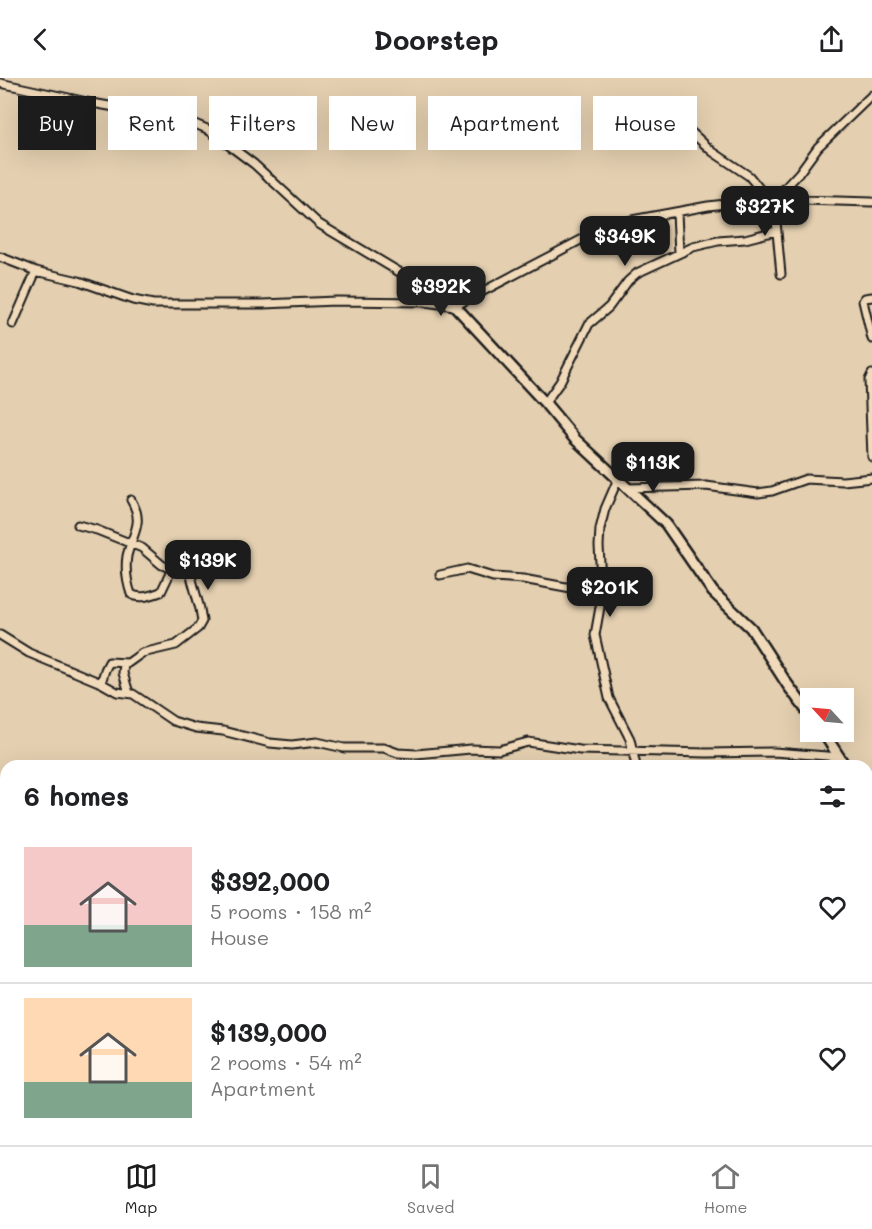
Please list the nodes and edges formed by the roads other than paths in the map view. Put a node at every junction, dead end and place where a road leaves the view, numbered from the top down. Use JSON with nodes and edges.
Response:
{"nodes":[{"id":1,"x":0,"y":82,"type":"edge"},
{"id":2,"x":872,"y":95,"type":"edge"},
{"id":3,"x":697,"y":138,"type":"edge"},
{"id":4,"x":771,"y":200,"type":"junction"},
{"id":5,"x":872,"y":202,"type":"edge"},
{"id":6,"x":677,"y":213,"type":"junction"},
{"id":7,"x":776,"y":231,"type":"junction"},
{"id":8,"x":680,"y":253,"type":"junction"},
{"id":9,"x":0,"y":257,"type":"edge"},
{"id":10,"x":36,"y":270,"type":"junction"},
{"id":11,"x":781,"y":274,"type":"dead end"},
{"id":12,"x":872,"y":297,"type":"edge"},
{"id":13,"x":455,"y":306,"type":"junction"},
{"id":14,"x":13,"y":324,"type":"dead end"},
{"id":15,"x":872,"y":339,"type":"edge"},
{"id":16,"x":872,"y":374,"type":"edge"},
{"id":17,"x":545,"y":403,"type":"junction"},
{"id":18,"x":872,"y":457,"type":"edge"},
{"id":19,"x":872,"y":478,"type":"edge"},
{"id":20,"x":618,"y":479,"type":"junction"},
{"id":21,"x":627,"y":488,"type":"junction"},
{"id":22,"x":131,"y":500,"type":"dead end"},
{"id":23,"x":78,"y":525,"type":"dead end"},
{"id":24,"x":131,"y":545,"type":"junction"},
{"id":25,"x":172,"y":569,"type":"junction"},
{"id":26,"x":440,"y":575,"type":"dead end"},
{"id":27,"x":602,"y":586,"type":"junction"},
{"id":28,"x":0,"y":635,"type":"edge"},
{"id":29,"x":124,"y":664,"type":"junction"},
{"id":30,"x":101,"y":683,"type":"junction"},
{"id":31,"x":129,"y":693,"type":"junction"},
{"id":32,"x":800,"y":702,"type":"edge"},
{"id":33,"x":830,"y":742,"type":"edge"},
{"id":34,"x":633,"y":751,"type":"junction"},
{"id":35,"x":840,"y":757,"type":"junction"},
{"id":36,"x":635,"y":760,"type":"edge"},
{"id":37,"x":842,"y":760,"type":"edge"}],
"edges":[{"from":1,"to":13,"type":"street"},
{"from":2,"to":4,"type":"street"},
{"from":3,"to":4,"type":"street"},
{"from":4,"to":5,"type":"street"},
{"from":4,"to":6,"type":"street"},
{"from":4,"to":7,"type":"street"},
{"from":6,"to":8,"type":"street"},
{"from":6,"to":13,"type":"street"},
{"from":7,"to":8,"type":"street"},
{"from":7,"to":11,"type":"street"},
{"from":8,"to":17,"type":"street"},
{"from":9,"to":10,"type":"street"},
{"from":10,"to":13,"type":"street"},
{"from":10,"to":14,"type":"street"},
{"from":12,"to":15,"type":"street"},
{"from":13,"to":17,"type":"main road"},
{"from":16,"to":18,"type":"street"},
{"from":17,"to":20,"type":"main road"},
{"from":19,"to":21,"type":"street"},
{"from":20,"to":21,"type":"main road"},
{"from":20,"to":27,"type":"street"},
{"from":21,"to":32,"type":"main road"},
{"from":22,"to":24,"type":"street"},
{"from":23,"to":24,"type":"street"},
{"from":24,"to":25,"type":"street"},
{"from":24,"to":25,"type":"street"},
{"from":25,"to":29,"type":"street"},
{"from":26,"to":27,"type":"street"},
{"from":27,"to":34,"type":"street"},
{"from":28,"to":30,"type":"street"},
{"from":29,"to":30,"type":"street"},
{"from":29,"to":31,"type":"street"},
{"from":30,"to":31,"type":"street"},
{"from":31,"to":34,"type":"street"},
{"from":33,"to":35,"type":"main road"},
{"from":34,"to":35,"type":"street"},
{"from":34,"to":36,"type":"street"},
{"from":35,"to":37,"type":"main road"}]}
